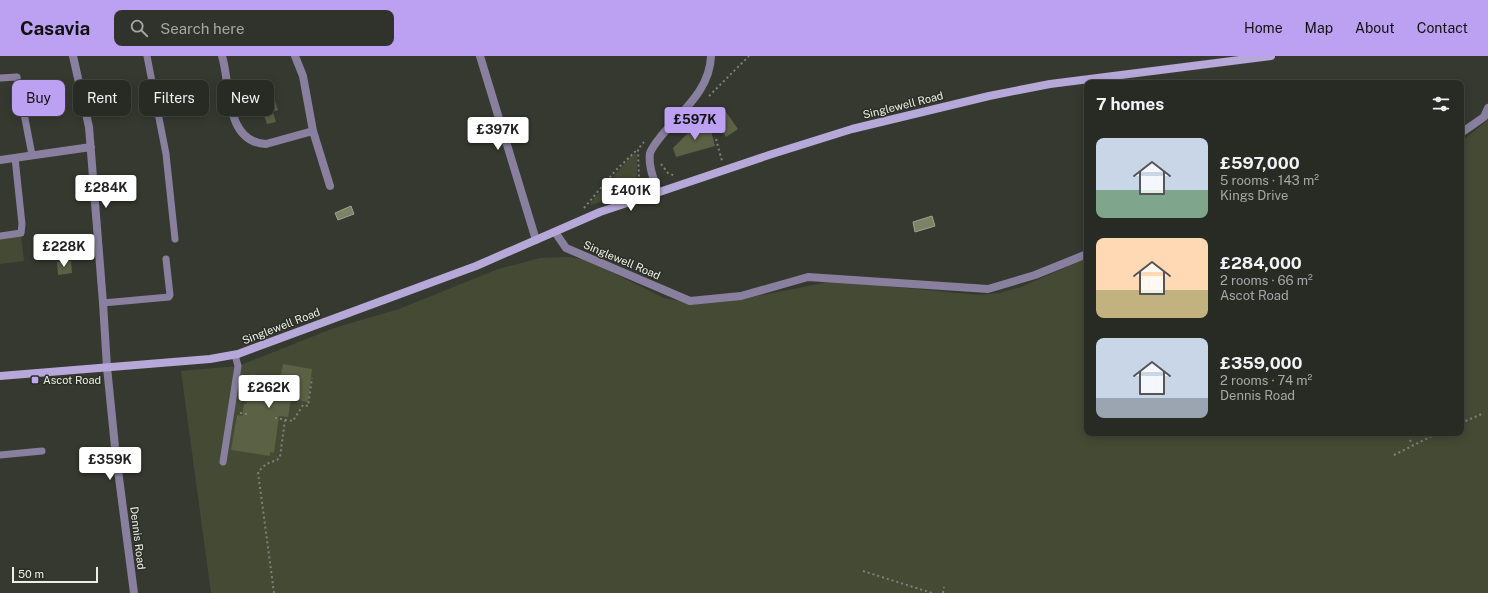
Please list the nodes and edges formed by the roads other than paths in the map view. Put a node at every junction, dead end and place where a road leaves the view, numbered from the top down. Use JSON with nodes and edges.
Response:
{"nodes":[{"id":1,"x":73,"y":56,"type":"edge"},
{"id":2,"x":147,"y":56,"type":"edge"},
{"id":3,"x":222,"y":56,"type":"edge"},
{"id":4,"x":295,"y":56,"type":"edge"},
{"id":5,"x":480,"y":56,"type":"edge"},
{"id":6,"x":711,"y":56,"type":"edge"},
{"id":7,"x":1271,"y":56,"type":"edge"},
{"id":8,"x":0,"y":78,"type":"edge"},
{"id":9,"x":1488,"y":108,"type":"edge"},
{"id":10,"x":313,"y":130,"type":"junction"},
{"id":11,"x":1464,"y":131,"type":"edge"},
{"id":12,"x":91,"y":147,"type":"junction"},
{"id":13,"x":32,"y":155,"type":"junction"},
{"id":14,"x":15,"y":158,"type":"junction"},
{"id":15,"x":0,"y":160,"type":"edge"},
{"id":16,"x":330,"y":186,"type":"dead end"},
{"id":17,"x":658,"y":192,"type":"junction"},
{"id":18,"x":555,"y":232,"type":"junction"},
{"id":19,"x":0,"y":236,"type":"edge"},
{"id":20,"x":175,"y":239,"type":"dead end"},
{"id":21,"x":536,"y":240,"type":"junction"},
{"id":22,"x":1084,"y":255,"type":"edge"},
{"id":23,"x":166,"y":259,"type":"dead end"},
{"id":24,"x":103,"y":303,"type":"junction"},
{"id":25,"x":235,"y":355,"type":"junction"},
{"id":26,"x":107,"y":367,"type":"junction"},
{"id":27,"x":0,"y":376,"type":"edge"},
{"id":28,"x":42,"y":451,"type":"dead end"},
{"id":29,"x":0,"y":455,"type":"edge"},
{"id":30,"x":223,"y":462,"type":"dead end"},
{"id":31,"x":134,"y":593,"type":"edge"}],
"edges":[{"from":1,"to":12,"type":"street"},
{"from":2,"to":20,"type":"lane"},
{"from":3,"to":10,"type":"street"},
{"from":4,"to":10,"type":"street"},
{"from":5,"to":21,"type":"street"},
{"from":6,"to":17,"type":"street"},
{"from":7,"to":17,"type":"street","name":"Singlewell Road"},
{"from":8,"to":13,"type":"lane"},
{"from":9,"to":11,"type":"street"},
{"from":10,"to":16,"type":"street"},
{"from":12,"to":13,"type":"street"},
{"from":12,"to":24,"type":"street"},
{"from":13,"to":14,"type":"street"},
{"from":14,"to":15,"type":"street"},
{"from":14,"to":19,"type":"lane"},
{"from":17,"to":18,"type":"street","name":"Singlewell Road"},
{"from":18,"to":21,"type":"street","name":"Singlewell Road"},
{"from":18,"to":22,"type":"street","name":"Singlewell Road"},
{"from":21,"to":25,"type":"street","name":"Singlewell Road"},
{"from":23,"to":24,"type":"lane"},
{"from":24,"to":26,"type":"street"},
{"from":25,"to":26,"type":"street","name":"Singlewell Road"},
{"from":25,"to":30,"type":"lane"},
{"from":26,"to":27,"type":"street","name":"Singlewell Road"},
{"from":26,"to":31,"type":"street","name":"Dennis Road"},
{"from":28,"to":29,"type":"lane"}]}
